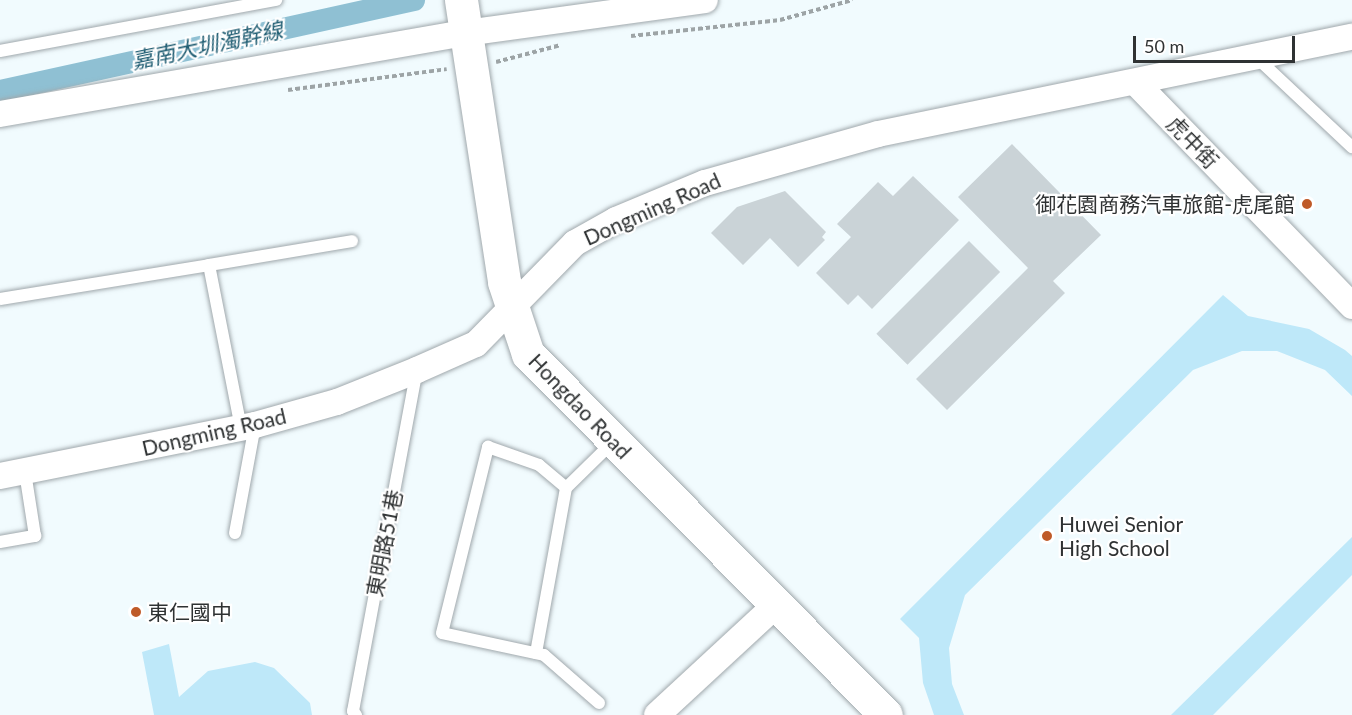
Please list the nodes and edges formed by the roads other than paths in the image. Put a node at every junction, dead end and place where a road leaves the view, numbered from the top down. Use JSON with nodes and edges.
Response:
{"nodes":[{"id":1,"x":276,"y":0,"type":"edge"},
{"id":2,"x":705,"y":0,"type":"edge"},
{"id":3,"x":463,"y":15,"type":"edge"},
{"id":4,"x":1352,"y":37,"type":"edge"},
{"id":5,"x":0,"y":51,"type":"edge"},
{"id":6,"x":1256,"y":57,"type":"junction"},
{"id":7,"x":1135,"y":82,"type":"junction"},
{"id":8,"x":0,"y":114,"type":"edge"},
{"id":9,"x":1352,"y":147,"type":"edge"},
{"id":10,"x":352,"y":241,"type":"dead end"},
{"id":11,"x":209,"y":265,"type":"junction"},
{"id":12,"x":0,"y":299,"type":"edge"},
{"id":13,"x":1352,"y":306,"type":"edge"},
{"id":14,"x":511,"y":309,"type":"junction"},
{"id":15,"x":417,"y":369,"type":"junction"},
{"id":16,"x":248,"y":426,"type":"junction"},
{"id":17,"x":614,"y":442,"type":"junction"},
{"id":18,"x":25,"y":472,"type":"junction"},
{"id":19,"x":0,"y":476,"type":"edge"},
{"id":20,"x":566,"y":488,"type":"junction"},
{"id":21,"x":235,"y":533,"type":"dead end"},
{"id":22,"x":0,"y":542,"type":"edge"},
{"id":23,"x":777,"y":604,"type":"junction"},
{"id":24,"x":536,"y":653,"type":"junction"},
{"id":25,"x":599,"y":703,"type":"dead end"},
{"id":26,"x":356,"y":715,"type":"edge"},
{"id":27,"x":657,"y":715,"type":"edge"},
{"id":28,"x":886,"y":715,"type":"edge"}],
"edges":[{"from":1,"to":5,"type":"lane"},
{"from":2,"to":3,"type":"street"},
{"from":3,"to":8,"type":"street"},
{"from":3,"to":14,"type":"street","name":"Hongdao Road"},
{"from":4,"to":6,"type":"street","name":"Dongming Road"},
{"from":6,"to":7,"type":"street","name":"Dongming Road"},
{"from":6,"to":9,"type":"lane"},
{"from":7,"to":13,"type":"street","name":"虎中街"},
{"from":7,"to":14,"type":"street","name":"Dongming Road"},
{"from":10,"to":11,"type":"lane"},
{"from":11,"to":12,"type":"lane"},
{"from":11,"to":16,"type":"lane"},
{"from":14,"to":15,"type":"street","name":"Dongming Road"},
{"from":14,"to":17,"type":"street","name":"Hongdao Road"},
{"from":15,"to":16,"type":"street","name":"Dongming Road"},
{"from":15,"to":26,"type":"lane","name":"東明路51巷"},
{"from":16,"to":18,"type":"street","name":"Dongming Road"},
{"from":16,"to":21,"type":"lane"},
{"from":17,"to":20,"type":"lane"},
{"from":17,"to":23,"type":"street","name":"Hongdao Road"},
{"from":18,"to":19,"type":"street","name":"Dongming Road"},
{"from":18,"to":22,"type":"lane"},
{"from":20,"to":24,"type":"lane"},
{"from":20,"to":24,"type":"lane"},
{"from":23,"to":27,"type":"street"},
{"from":23,"to":28,"type":"street","name":"Hongdao Road"},
{"from":24,"to":25,"type":"lane"}]}
